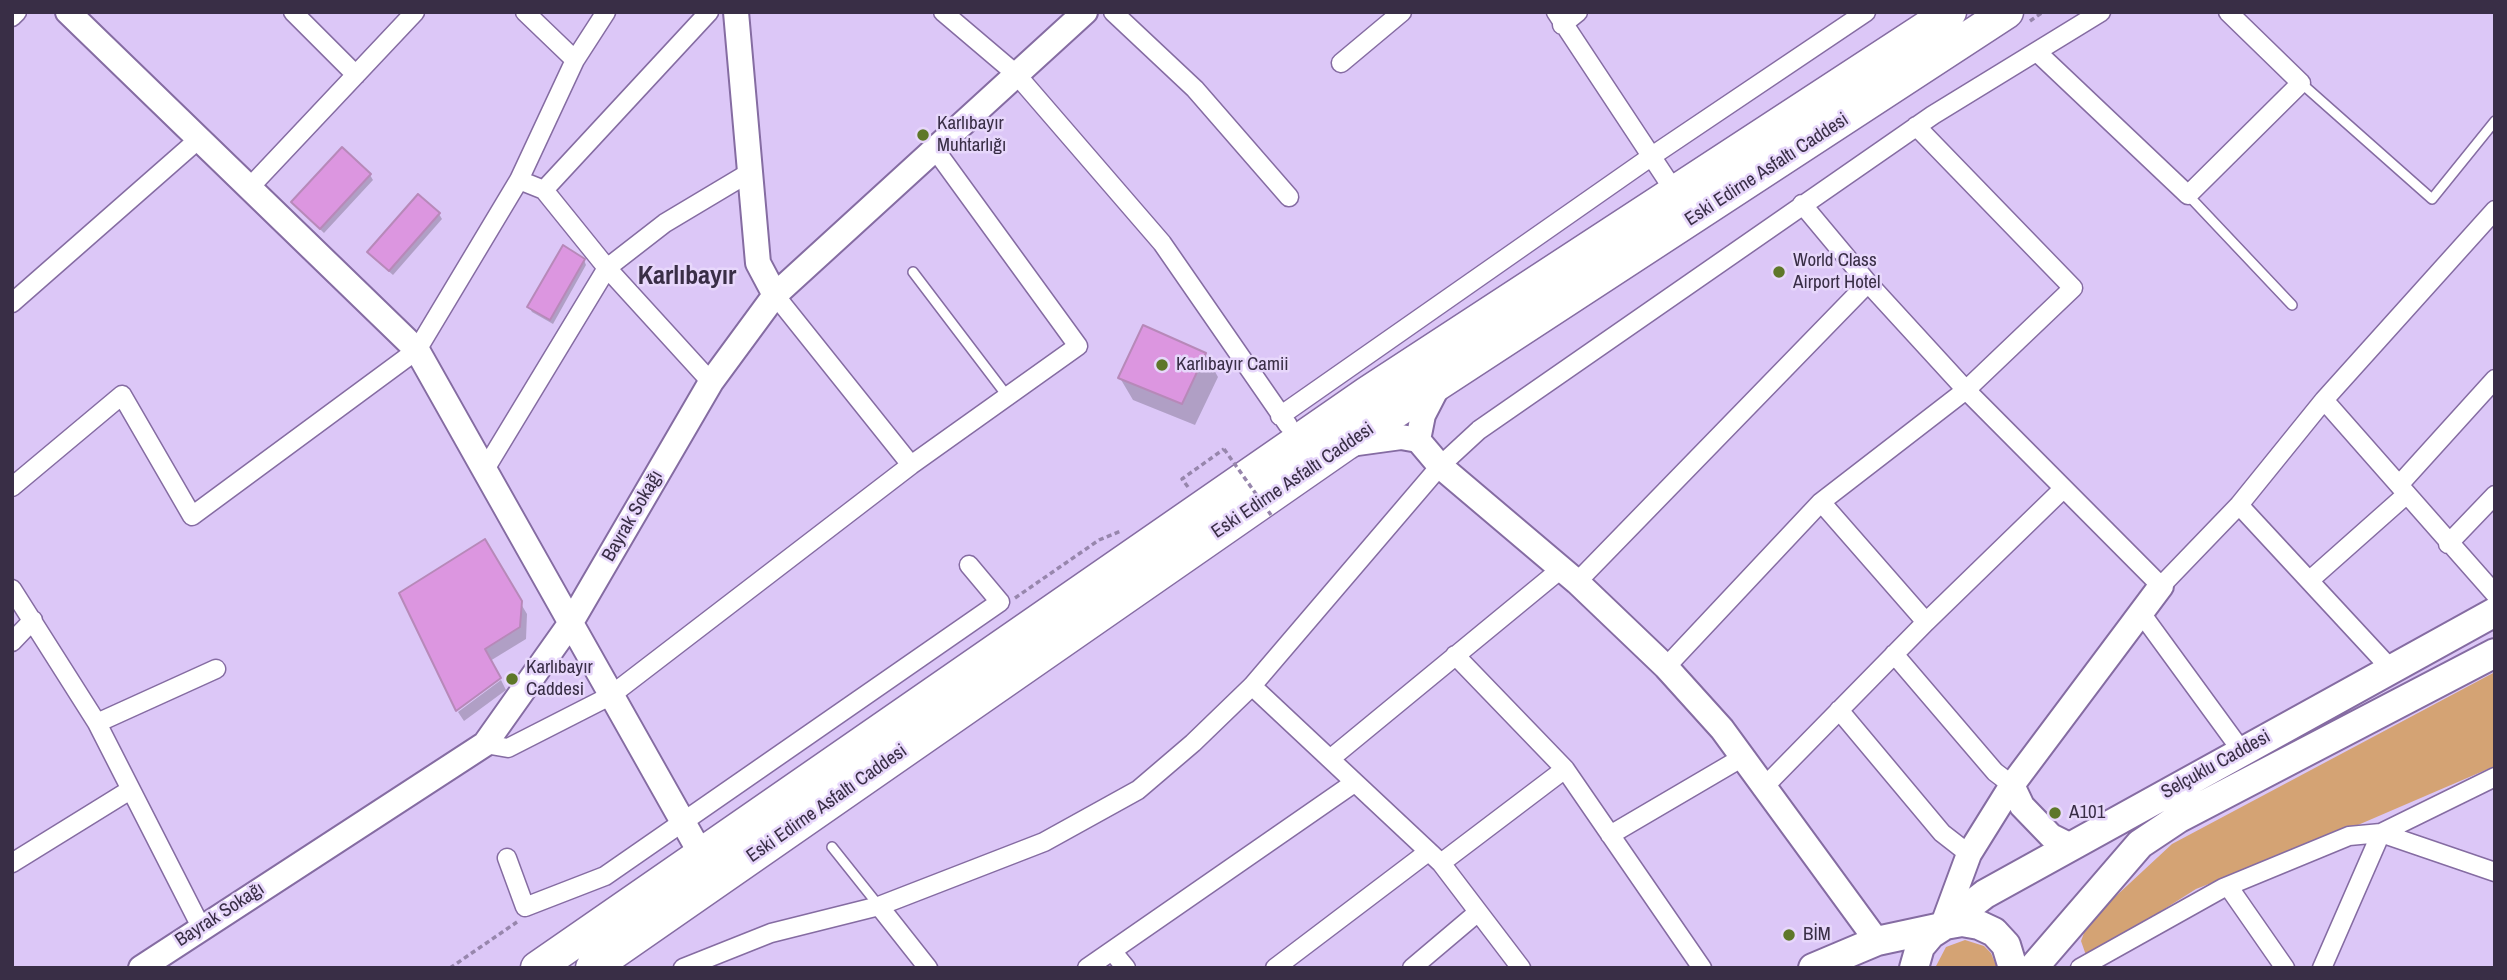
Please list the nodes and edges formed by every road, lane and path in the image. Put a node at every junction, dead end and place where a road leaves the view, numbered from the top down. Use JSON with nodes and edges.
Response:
{"nodes":[{"id":1,"x":17,"y":12,"type":"edge"},
{"id":2,"x":68,"y":12,"type":"edge"},
{"id":3,"x":293,"y":12,"type":"edge"},
{"id":4,"x":415,"y":12,"type":"edge"},
{"id":5,"x":525,"y":12,"type":"edge"},
{"id":6,"x":607,"y":12,"type":"edge"},
{"id":7,"x":709,"y":12,"type":"edge"},
{"id":8,"x":736,"y":12,"type":"edge"},
{"id":9,"x":943,"y":12,"type":"edge"},
{"id":10,"x":1085,"y":12,"type":"edge"},
{"id":11,"x":1113,"y":12,"type":"edge"},
{"id":12,"x":1402,"y":12,"type":"edge"},
{"id":13,"x":1578,"y":12,"type":"edge"},
{"id":14,"x":1866,"y":12,"type":"edge"},
{"id":15,"x":1950,"y":12,"type":"edge"},
{"id":16,"x":2007,"y":12,"type":"edge"},
{"id":17,"x":2101,"y":12,"type":"edge"},
{"id":18,"x":2228,"y":12,"type":"edge"},
{"id":19,"x":12,"y":17,"type":"edge"},
{"id":20,"x":1559,"y":18,"type":"edge"},
{"id":21,"x":2038,"y":53,"type":"junction"},
{"id":22,"x":575,"y":60,"type":"junction"},
{"id":23,"x":1341,"y":63,"type":"dead end"},
{"id":24,"x":1016,"y":74,"type":"junction"},
{"id":25,"x":356,"y":75,"type":"junction"},
{"id":26,"x":2301,"y":83,"type":"junction"},
{"id":27,"x":2495,"y":121,"type":"edge"},
{"id":28,"x":1916,"y":126,"type":"junction"},
{"id":29,"x":200,"y":138,"type":"junction"},
{"id":30,"x":934,"y":148,"type":"junction"},
{"id":31,"x":1652,"y":156,"type":"junction"},
{"id":32,"x":752,"y":171,"type":"junction"},
{"id":33,"x":519,"y":180,"type":"junction"},
{"id":34,"x":251,"y":186,"type":"junction"},
{"id":35,"x":544,"y":190,"type":"junction"},
{"id":36,"x":1675,"y":192,"type":"junction"},
{"id":37,"x":2188,"y":195,"type":"junction"},
{"id":38,"x":1289,"y":197,"type":"dead end"},
{"id":39,"x":1802,"y":204,"type":"junction"},
{"id":40,"x":2495,"y":210,"type":"edge"},
{"id":41,"x":607,"y":268,"type":"junction"},
{"id":42,"x":913,"y":272,"type":"dead end"},
{"id":43,"x":1868,"y":283,"type":"junction"},
{"id":44,"x":775,"y":295,"type":"junction"},
{"id":45,"x":12,"y":303,"type":"edge"},
{"id":46,"x":2292,"y":305,"type":"dead end"},
{"id":47,"x":417,"y":350,"type":"junction"},
{"id":48,"x":2495,"y":379,"type":"edge"},
{"id":49,"x":711,"y":382,"type":"junction"},
{"id":50,"x":1439,"y":384,"type":"junction"},
{"id":51,"x":1966,"y":390,"type":"junction"},
{"id":52,"x":1008,"y":397,"type":"junction"},
{"id":53,"x":2324,"y":400,"type":"junction"},
{"id":54,"x":1290,"y":427,"type":"junction"},
{"id":55,"x":1418,"y":440,"type":"junction"},
{"id":56,"x":1346,"y":444,"type":"junction"},
{"id":57,"x":911,"y":465,"type":"junction"},
{"id":58,"x":1440,"y":466,"type":"junction"},
{"id":59,"x":484,"y":471,"type":"junction"},
{"id":60,"x":12,"y":487,"type":"edge"},
{"id":61,"x":1189,"y":489,"type":"dead end"},
{"id":62,"x":2063,"y":489,"type":"junction"},
{"id":63,"x":2403,"y":489,"type":"junction"},
{"id":64,"x":2495,"y":495,"type":"edge"},
{"id":65,"x":1821,"y":502,"type":"junction"},
{"id":66,"x":2239,"y":505,"type":"junction"},
{"id":67,"x":1270,"y":515,"type":"dead end"},
{"id":68,"x":2448,"y":544,"type":"junction"},
{"id":69,"x":969,"y":565,"type":"dead end"},
{"id":70,"x":1569,"y":576,"type":"junction"},
{"id":71,"x":2310,"y":580,"type":"junction"},
{"id":72,"x":2161,"y":586,"type":"junction"},
{"id":73,"x":12,"y":589,"type":"edge"},
{"id":74,"x":2495,"y":594,"type":"edge"},
{"id":75,"x":2141,"y":612,"type":"junction"},
{"id":76,"x":2495,"y":612,"type":"edge"},
{"id":77,"x":33,"y":620,"type":"junction"},
{"id":78,"x":1926,"y":622,"type":"junction"},
{"id":79,"x":570,"y":624,"type":"junction"},
{"id":80,"x":12,"y":642,"type":"edge"},
{"id":81,"x":2495,"y":653,"type":"edge"},
{"id":82,"x":1894,"y":654,"type":"junction"},
{"id":83,"x":1455,"y":655,"type":"junction"},
{"id":84,"x":1666,"y":667,"type":"junction"},
{"id":85,"x":216,"y":669,"type":"dead end"},
{"id":86,"x":2391,"y":669,"type":"junction"},
{"id":87,"x":1252,"y":687,"type":"junction"},
{"id":88,"x":610,"y":696,"type":"junction"},
{"id":89,"x":1839,"y":710,"type":"junction"},
{"id":90,"x":97,"y":723,"type":"junction"},
{"id":91,"x":485,"y":744,"type":"junction"},
{"id":92,"x":2241,"y":750,"type":"junction"},
{"id":93,"x":1743,"y":757,"type":"junction"},
{"id":94,"x":1330,"y":759,"type":"junction"},
{"id":95,"x":1565,"y":769,"type":"junction"},
{"id":96,"x":2495,"y":777,"type":"edge"},
{"id":97,"x":1354,"y":783,"type":"junction"},
{"id":98,"x":2012,"y":785,"type":"junction"},
{"id":99,"x":1765,"y":786,"type":"junction"},
{"id":100,"x":130,"y":790,"type":"junction"},
{"id":101,"x":682,"y":823,"type":"junction"},
{"id":102,"x":2381,"y":833,"type":"junction"},
{"id":103,"x":1610,"y":835,"type":"junction"},
{"id":104,"x":2071,"y":846,"type":"junction"},
{"id":105,"x":832,"y":847,"type":"dead end"},
{"id":106,"x":701,"y":854,"type":"junction"},
{"id":107,"x":1969,"y":854,"type":"junction"},
{"id":108,"x":1435,"y":857,"type":"junction"},
{"id":109,"x":507,"y":858,"type":"dead end"},
{"id":110,"x":12,"y":863,"type":"edge"},
{"id":111,"x":2495,"y":872,"type":"edge"},
{"id":112,"x":2228,"y":886,"type":"junction"},
{"id":113,"x":879,"y":906,"type":"junction"},
{"id":114,"x":1477,"y":913,"type":"junction"},
{"id":115,"x":201,"y":927,"type":"junction"},
{"id":116,"x":1942,"y":927,"type":"junction"},
{"id":117,"x":1877,"y":940,"type":"junction"},
{"id":118,"x":1112,"y":951,"type":"junction"},
{"id":119,"x":2323,"y":967,"type":"edge"},
{"id":120,"x":141,"y":968,"type":"edge"},
{"id":121,"x":537,"y":968,"type":"edge"},
{"id":122,"x":592,"y":968,"type":"edge"},
{"id":123,"x":683,"y":968,"type":"edge"},
{"id":124,"x":928,"y":968,"type":"edge"},
{"id":125,"x":1087,"y":968,"type":"edge"},
{"id":126,"x":1126,"y":968,"type":"edge"},
{"id":127,"x":1275,"y":968,"type":"edge"},
{"id":128,"x":1412,"y":968,"type":"edge"},
{"id":129,"x":1521,"y":968,"type":"edge"},
{"id":130,"x":1702,"y":968,"type":"edge"},
{"id":131,"x":1813,"y":968,"type":"edge"},
{"id":132,"x":1914,"y":968,"type":"edge"},
{"id":133,"x":2013,"y":968,"type":"edge"},
{"id":134,"x":2033,"y":968,"type":"edge"},
{"id":135,"x":2080,"y":968,"type":"edge"},
{"id":136,"x":2286,"y":968,"type":"edge"}],
"edges":[{"from":1,"to":19,"type":"street"},
{"from":2,"to":29,"type":"main road"},
{"from":3,"to":25,"type":"street"},
{"from":4,"to":25,"type":"street"},
{"from":5,"to":22,"type":"street"},
{"from":6,"to":22,"type":"street"},
{"from":7,"to":35,"type":"street"},
{"from":8,"to":32,"type":"main road"},
{"from":9,"to":24,"type":"street"},
{"from":10,"to":24,"type":"main road","name":"Bayrak Sokağı"},
{"from":11,"to":38,"type":"street"},
{"from":12,"to":23,"type":"street"},
{"from":13,"to":20,"type":"street"},
{"from":14,"to":31,"type":"street","name":"Eski Edirne Asfaltı Caddesi"},
{"from":15,"to":36,"type":"highway","name":"Eski Edirne Asfaltı Caddesi"},
{"from":16,"to":50,"type":"highway","name":"Eski Edirne Asfaltı Caddesi"},
{"from":17,"to":21,"type":"street"},
{"from":18,"to":26,"type":"street"},
{"from":20,"to":31,"type":"street"},
{"from":21,"to":28,"type":"street"},
{"from":21,"to":37,"type":"street"},
{"from":22,"to":33,"type":"street"},
{"from":24,"to":30,"type":"main road","name":"Bayrak Sokağı"},
{"from":24,"to":54,"type":"street"},
{"from":25,"to":34,"type":"street"},
{"from":26,"to":27,"type":"lane"},
{"from":26,"to":37,"type":"street"},
{"from":28,"to":39,"type":"street"},
{"from":28,"to":51,"type":"street"},
{"from":29,"to":34,"type":"main road"},
{"from":29,"to":45,"type":"street"},
{"from":30,"to":44,"type":"main road","name":"Bayrak Sokağı"},
{"from":30,"to":52,"type":"street"},
{"from":31,"to":36,"type":"street"},
{"from":31,"to":54,"type":"street","name":"Eski Edirne Asfaltı Caddesi"},
{"from":32,"to":41,"type":"street"},
{"from":32,"to":44,"type":"main road"},
{"from":33,"to":35,"type":"street"},
{"from":33,"to":47,"type":"street"},
{"from":34,"to":47,"type":"main road"},
{"from":35,"to":41,"type":"street"},
{"from":36,"to":54,"type":"highway","name":"Eski Edirne Asfaltı Caddesi"},
{"from":37,"to":46,"type":"lane"},
{"from":39,"to":43,"type":"street"},
{"from":39,"to":58,"type":"street"},
{"from":40,"to":53,"type":"street"},
{"from":41,"to":49,"type":"street"},
{"from":41,"to":59,"type":"street"},
{"from":42,"to":52,"type":"lane"},
{"from":43,"to":51,"type":"street"},
{"from":43,"to":70,"type":"street"},
{"from":44,"to":49,"type":"main road","name":"Bayrak Sokağı"},
{"from":44,"to":57,"type":"street"},
{"from":47,"to":59,"type":"main road"},
{"from":47,"to":60,"type":"street"},
{"from":48,"to":63,"type":"street"},
{"from":49,"to":79,"type":"main road","name":"Bayrak Sokağı"},
{"from":50,"to":55,"type":"main road"},
{"from":50,"to":56,"type":"highway","name":"Eski Edirne Asfaltı Caddesi"},
{"from":51,"to":62,"type":"street"},
{"from":51,"to":65,"type":"street"},
{"from":52,"to":57,"type":"street"},
{"from":53,"to":63,"type":"street"},
{"from":53,"to":66,"type":"street"},
{"from":54,"to":106,"type":"highway","name":"Eski Edirne Asfaltı Caddesi"},
{"from":55,"to":56,"type":"main road"},
{"from":55,"to":58,"type":"main road"},
{"from":56,"to":122,"type":"highway","name":"Eski Edirne Asfaltı Caddesi"},
{"from":57,"to":88,"type":"street"},
{"from":58,"to":70,"type":"main road"},
{"from":58,"to":87,"type":"street"},
{"from":59,"to":79,"type":"main road"},
{"from":61,"to":67,"type":"path","bridge":true},
{"from":62,"to":72,"type":"street"},
{"from":62,"to":78,"type":"street"},
{"from":63,"to":68,"type":"street"},
{"from":63,"to":71,"type":"street"},
{"from":64,"to":68,"type":"street"},
{"from":65,"to":78,"type":"street"},
{"from":65,"to":84,"type":"street"},
{"from":66,"to":71,"type":"street"},
{"from":66,"to":72,"type":"street"},
{"from":68,"to":74,"type":"street"},
{"from":69,"to":101,"type":"street"},
{"from":70,"to":83,"type":"street"},
{"from":70,"to":84,"type":"main road"},
{"from":71,"to":86,"type":"street"},
{"from":72,"to":75,"type":"main road"},
{"from":73,"to":77,"type":"street"},
{"from":75,"to":92,"type":"street"},
{"from":75,"to":98,"type":"main road"},
{"from":76,"to":86,"type":"main road","name":"Selçuklu Caddesi"},
{"from":77,"to":80,"type":"street"},
{"from":77,"to":90,"type":"street"},
{"from":78,"to":82,"type":"street"},
{"from":79,"to":88,"type":"main road"},
{"from":79,"to":91,"type":"main road","name":"Bayrak Sokağı"},
{"from":81,"to":134,"type":"main road","name":"Selçuklu Caddesi"},
{"from":82,"to":89,"type":"street"},
{"from":82,"to":98,"type":"street"},
{"from":83,"to":94,"type":"street"},
{"from":83,"to":95,"type":"street"},
{"from":84,"to":93,"type":"main road"},
{"from":85,"to":90,"type":"street"},
{"from":86,"to":92,"type":"main road","name":"Selçuklu Caddesi"},
{"from":87,"to":94,"type":"street"},
{"from":87,"to":113,"type":"street"},
{"from":88,"to":91,"type":"street"},
{"from":88,"to":101,"type":"main road"},
{"from":89,"to":99,"type":"street"},
{"from":89,"to":107,"type":"street"},
{"from":90,"to":100,"type":"street"},
{"from":91,"to":115,"type":"main road","name":"Bayrak Sokağı"},
{"from":92,"to":104,"type":"main road","name":"Selçuklu Caddesi"},
{"from":93,"to":99,"type":"main road"},
{"from":93,"to":103,"type":"street"},
{"from":94,"to":97,"type":"street"},
{"from":95,"to":103,"type":"street"},
{"from":95,"to":108,"type":"street"},
{"from":96,"to":102,"type":"street"},
{"from":97,"to":108,"type":"street"},
{"from":97,"to":118,"type":"street"},
{"from":98,"to":104,"type":"main road"},
{"from":98,"to":107,"type":"main road"},
{"from":99,"to":117,"type":"main road"},
{"from":100,"to":110,"type":"street"},
{"from":100,"to":115,"type":"street"},
{"from":101,"to":106,"type":"main road"},
{"from":101,"to":109,"type":"street"},
{"from":102,"to":111,"type":"street"},
{"from":102,"to":112,"type":"street"},
{"from":102,"to":119,"type":"street"},
{"from":103,"to":130,"type":"street"},
{"from":104,"to":116,"type":"main road","name":"Selçuklu Caddesi"},
{"from":105,"to":113,"type":"lane"},
{"from":106,"to":121,"type":"highway","name":"Eski Edirne Asfaltı Caddesi"},
{"from":107,"to":116,"type":"main road"},
{"from":108,"to":114,"type":"street"},
{"from":108,"to":127,"type":"street"},
{"from":112,"to":135,"type":"street"},
{"from":112,"to":136,"type":"street"},
{"from":113,"to":123,"type":"street"},
{"from":113,"to":124,"type":"street"},
{"from":114,"to":128,"type":"street"},
{"from":114,"to":129,"type":"street"},
{"from":115,"to":120,"type":"main road","name":"Bayrak Sokağı"},
{"from":116,"to":117,"type":"main road","name":"Selçuklu Caddesi"},
{"from":116,"to":132,"type":"main road","name":"Selçuklu Caddesi"},
{"from":116,"to":133,"type":"main road","name":"Selçuklu Caddesi"},
{"from":117,"to":131,"type":"main road","name":"Selçuklu Caddesi"},
{"from":118,"to":125,"type":"street"},
{"from":118,"to":126,"type":"street"}]}
